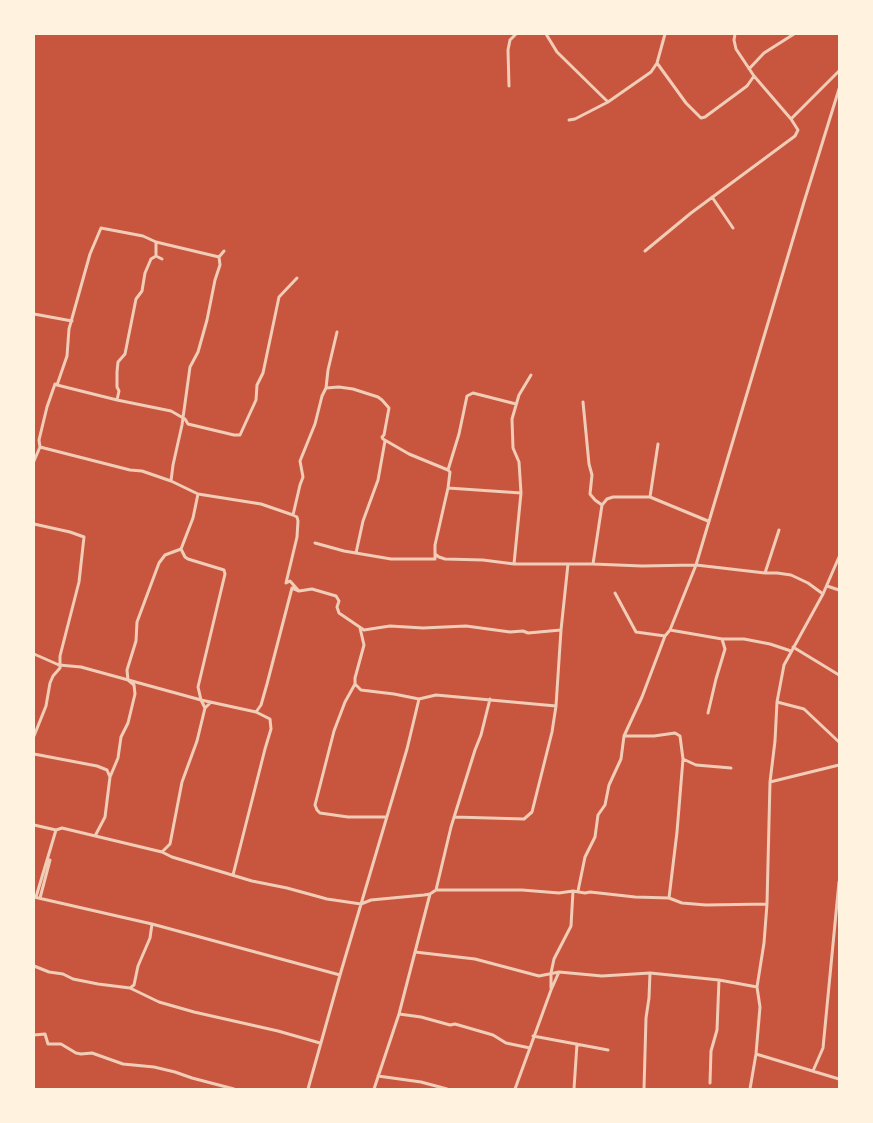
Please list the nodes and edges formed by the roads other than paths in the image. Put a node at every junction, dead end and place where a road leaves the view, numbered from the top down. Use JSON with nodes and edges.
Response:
{"nodes":[{"id":1,"x":516,"y":34,"type":"edge"},
{"id":2,"x":546,"y":34,"type":"edge"},
{"id":3,"x":666,"y":34,"type":"edge"},
{"id":4,"x":735,"y":34,"type":"edge"},
{"id":5,"x":794,"y":34,"type":"edge"},
{"id":6,"x":657,"y":64,"type":"junction"},
{"id":7,"x":749,"y":69,"type":"junction"},
{"id":8,"x":839,"y":71,"type":"edge"},
{"id":9,"x":754,"y":76,"type":"junction"},
{"id":10,"x":509,"y":86,"type":"dead end"},
{"id":11,"x":839,"y":89,"type":"edge"},
{"id":12,"x":608,"y":102,"type":"junction"},
{"id":13,"x":791,"y":119,"type":"junction"},
{"id":14,"x":569,"y":120,"type":"dead end"},
{"id":15,"x":712,"y":198,"type":"junction"},
{"id":16,"x":733,"y":228,"type":"dead end"},
{"id":17,"x":156,"y":242,"type":"junction"},
{"id":18,"x":646,"y":251,"type":"dead end"},
{"id":19,"x":224,"y":252,"type":"dead end"},
{"id":20,"x":156,"y":256,"type":"junction"},
{"id":21,"x":219,"y":257,"type":"junction"},
{"id":22,"x":162,"y":259,"type":"dead end"},
{"id":23,"x":297,"y":278,"type":"dead end"},
{"id":24,"x":34,"y":314,"type":"edge"},
{"id":25,"x":72,"y":321,"type":"junction"},
{"id":26,"x":337,"y":332,"type":"dead end"},
{"id":27,"x":531,"y":375,"type":"dead end"},
{"id":28,"x":57,"y":385,"type":"junction"},
{"id":29,"x":326,"y":388,"type":"junction"},
{"id":30,"x":117,"y":400,"type":"junction"},
{"id":31,"x":583,"y":402,"type":"dead end"},
{"id":32,"x":516,"y":404,"type":"junction"},
{"id":33,"x":182,"y":417,"type":"junction"},
{"id":34,"x":386,"y":441,"type":"junction"},
{"id":35,"x":658,"y":444,"type":"dead end"},
{"id":36,"x":40,"y":447,"type":"junction"},
{"id":37,"x":34,"y":461,"type":"edge"},
{"id":38,"x":448,"y":470,"type":"junction"},
{"id":39,"x":171,"y":481,"type":"junction"},
{"id":40,"x":448,"y":488,"type":"junction"},
{"id":41,"x":521,"y":493,"type":"junction"},
{"id":42,"x":198,"y":494,"type":"junction"},
{"id":43,"x":650,"y":497,"type":"junction"},
{"id":44,"x":602,"y":505,"type":"junction"},
{"id":45,"x":293,"y":514,"type":"junction"},
{"id":46,"x":708,"y":521,"type":"junction"},
{"id":47,"x":34,"y":524,"type":"edge"},
{"id":48,"x":779,"y":530,"type":"dead end"},
{"id":49,"x":315,"y":543,"type":"dead end"},
{"id":50,"x":181,"y":549,"type":"junction"},
{"id":51,"x":356,"y":553,"type":"junction"},
{"id":52,"x":435,"y":554,"type":"junction"},
{"id":53,"x":839,"y":557,"type":"edge"},
{"id":54,"x":514,"y":564,"type":"junction"},
{"id":55,"x":568,"y":564,"type":"junction"},
{"id":56,"x":593,"y":564,"type":"junction"},
{"id":57,"x":696,"y":565,"type":"junction"},
{"id":58,"x":764,"y":573,"type":"junction"},
{"id":59,"x":827,"y":586,"type":"junction"},
{"id":60,"x":839,"y":590,"type":"edge"},
{"id":61,"x":299,"y":592,"type":"junction"},
{"id":62,"x":615,"y":593,"type":"dead end"},
{"id":63,"x":823,"y":594,"type":"junction"},
{"id":64,"x":360,"y":628,"type":"junction"},
{"id":65,"x":561,"y":630,"type":"junction"},
{"id":66,"x":670,"y":630,"type":"junction"},
{"id":67,"x":665,"y":636,"type":"junction"},
{"id":68,"x":722,"y":639,"type":"junction"},
{"id":69,"x":792,"y":649,"type":"junction"},
{"id":70,"x":34,"y":654,"type":"edge"},
{"id":71,"x":60,"y":665,"type":"junction"},
{"id":72,"x":839,"y":675,"type":"edge"},
{"id":73,"x":128,"y":680,"type":"junction"},
{"id":74,"x":355,"y":684,"type":"junction"},
{"id":75,"x":418,"y":699,"type":"junction"},
{"id":76,"x":490,"y":699,"type":"junction"},
{"id":77,"x":201,"y":700,"type":"junction"},
{"id":78,"x":211,"y":702,"type":"junction"},
{"id":79,"x":777,"y":702,"type":"junction"},
{"id":80,"x":556,"y":706,"type":"junction"},
{"id":81,"x":205,"y":708,"type":"junction"},
{"id":82,"x":256,"y":712,"type":"junction"},
{"id":83,"x":708,"y":713,"type":"dead end"},
{"id":84,"x":34,"y":736,"type":"edge"},
{"id":85,"x":624,"y":736,"type":"junction"},
{"id":86,"x":839,"y":742,"type":"edge"},
{"id":87,"x":34,"y":754,"type":"edge"},
{"id":88,"x":683,"y":759,"type":"junction"},
{"id":89,"x":839,"y":765,"type":"edge"},
{"id":90,"x":731,"y":768,"type":"dead end"},
{"id":91,"x":110,"y":778,"type":"junction"},
{"id":92,"x":770,"y":782,"type":"junction"},
{"id":93,"x":386,"y":817,"type":"junction"},
{"id":94,"x":454,"y":818,"type":"junction"},
{"id":95,"x":34,"y":825,"type":"edge"},
{"id":96,"x":57,"y":831,"type":"junction"},
{"id":97,"x":95,"y":836,"type":"junction"},
{"id":98,"x":162,"y":852,"type":"junction"},
{"id":99,"x":233,"y":876,"type":"junction"},
{"id":100,"x":839,"y":882,"type":"edge"},
{"id":101,"x":436,"y":890,"type":"junction"},
{"id":102,"x":573,"y":891,"type":"junction"},
{"id":103,"x":578,"y":892,"type":"junction"},
{"id":104,"x":430,"y":894,"type":"junction"},
{"id":105,"x":37,"y":898,"type":"edge"},
{"id":106,"x":669,"y":898,"type":"junction"},
{"id":107,"x":361,"y":904,"type":"junction"},
{"id":108,"x":767,"y":904,"type":"junction"},
{"id":109,"x":152,"y":924,"type":"junction"},
{"id":110,"x":415,"y":952,"type":"junction"},
{"id":111,"x":833,"y":955,"type":"junction"},
{"id":112,"x":839,"y":956,"type":"edge"},
{"id":113,"x":34,"y":966,"type":"edge"},
{"id":114,"x":559,"y":972,"type":"junction"},
{"id":115,"x":551,"y":973,"type":"junction"},
{"id":116,"x":650,"y":973,"type":"junction"},
{"id":117,"x":340,"y":976,"type":"junction"},
{"id":118,"x":719,"y":980,"type":"junction"},
{"id":119,"x":757,"y":987,"type":"junction"},
{"id":120,"x":130,"y":988,"type":"junction"},
{"id":121,"x":551,"y":990,"type":"junction"},
{"id":122,"x":399,"y":1014,"type":"junction"},
{"id":123,"x":34,"y":1034,"type":"edge"},
{"id":124,"x":533,"y":1036,"type":"junction"},
{"id":125,"x":320,"y":1043,"type":"junction"},
{"id":126,"x":578,"y":1044,"type":"junction"},
{"id":127,"x":530,"y":1048,"type":"junction"},
{"id":128,"x":608,"y":1050,"type":"dead end"},
{"id":129,"x":756,"y":1054,"type":"junction"},
{"id":130,"x":813,"y":1071,"type":"junction"},
{"id":131,"x":378,"y":1076,"type":"junction"},
{"id":132,"x":839,"y":1079,"type":"edge"},
{"id":133,"x":710,"y":1083,"type":"dead end"},
{"id":134,"x":234,"y":1089,"type":"edge"},
{"id":135,"x":308,"y":1089,"type":"edge"},
{"id":136,"x":374,"y":1089,"type":"edge"},
{"id":137,"x":447,"y":1089,"type":"edge"},
{"id":138,"x":515,"y":1089,"type":"edge"},
{"id":139,"x":574,"y":1089,"type":"edge"},
{"id":140,"x":644,"y":1089,"type":"edge"},
{"id":141,"x":750,"y":1089,"type":"edge"}],
"edges":[{"from":1,"to":10,"type":"street"},
{"from":2,"to":12,"type":"street"},
{"from":3,"to":6,"type":"street"},
{"from":4,"to":7,"type":"street"},
{"from":5,"to":7,"type":"street"},
{"from":6,"to":9,"type":"street"},
{"from":6,"to":12,"type":"street"},
{"from":7,"to":9,"type":"street"},
{"from":8,"to":13,"type":"street"},
{"from":9,"to":13,"type":"street"},
{"from":11,"to":46,"type":"street"},
{"from":12,"to":14,"type":"street"},
{"from":13,"to":15,"type":"street"},
{"from":15,"to":16,"type":"street"},
{"from":15,"to":18,"type":"street"},
{"from":17,"to":20,"type":"street"},
{"from":17,"to":21,"type":"street"},
{"from":17,"to":25,"type":"street"},
{"from":19,"to":21,"type":"street"},
{"from":20,"to":22,"type":"street"},
{"from":20,"to":30,"type":"street"},
{"from":21,"to":33,"type":"street"},
{"from":23,"to":33,"type":"street"},
{"from":24,"to":25,"type":"street"},
{"from":25,"to":28,"type":"street"},
{"from":26,"to":29,"type":"street"},
{"from":27,"to":32,"type":"street"},
{"from":28,"to":30,"type":"street"},
{"from":28,"to":36,"type":"street"},
{"from":29,"to":34,"type":"street"},
{"from":29,"to":45,"type":"street"},
{"from":30,"to":33,"type":"street"},
{"from":31,"to":44,"type":"street"},
{"from":32,"to":38,"type":"street"},
{"from":32,"to":41,"type":"street"},
{"from":33,"to":39,"type":"street"},
{"from":34,"to":38,"type":"street"},
{"from":34,"to":51,"type":"street"},
{"from":35,"to":43,"type":"street"},
{"from":36,"to":37,"type":"street"},
{"from":36,"to":39,"type":"street"},
{"from":38,"to":40,"type":"street"},
{"from":39,"to":42,"type":"street"},
{"from":40,"to":41,"type":"street"},
{"from":40,"to":52,"type":"street"},
{"from":41,"to":54,"type":"street"},
{"from":42,"to":45,"type":"street"},
{"from":42,"to":50,"type":"street"},
{"from":43,"to":44,"type":"street"},
{"from":43,"to":46,"type":"street"},
{"from":44,"to":56,"type":"street"},
{"from":45,"to":61,"type":"street"},
{"from":46,"to":57,"type":"street"},
{"from":47,"to":71,"type":"street"},
{"from":48,"to":58,"type":"street"},
{"from":49,"to":51,"type":"street"},
{"from":50,"to":73,"type":"street"},
{"from":50,"to":77,"type":"street"},
{"from":51,"to":52,"type":"street"},
{"from":52,"to":54,"type":"street"},
{"from":53,"to":59,"type":"street"},
{"from":54,"to":55,"type":"street"},
{"from":55,"to":56,"type":"street"},
{"from":55,"to":65,"type":"street"},
{"from":56,"to":57,"type":"street"},
{"from":57,"to":58,"type":"street"},
{"from":57,"to":66,"type":"street"},
{"from":58,"to":63,"type":"street"},
{"from":59,"to":60,"type":"street"},
{"from":59,"to":63,"type":"street"},
{"from":61,"to":64,"type":"street"},
{"from":61,"to":82,"type":"street"},
{"from":62,"to":67,"type":"street"},
{"from":63,"to":69,"type":"street"},
{"from":64,"to":65,"type":"street"},
{"from":64,"to":74,"type":"street"},
{"from":65,"to":80,"type":"street"},
{"from":66,"to":67,"type":"street"},
{"from":66,"to":68,"type":"street"},
{"from":67,"to":85,"type":"street"},
{"from":68,"to":69,"type":"street"},
{"from":68,"to":83,"type":"street"},
{"from":69,"to":72,"type":"street"},
{"from":69,"to":79,"type":"street"},
{"from":70,"to":71,"type":"street"},
{"from":71,"to":73,"type":"street"},
{"from":71,"to":84,"type":"street"},
{"from":73,"to":77,"type":"street"},
{"from":73,"to":91,"type":"street"},
{"from":74,"to":75,"type":"street"},
{"from":74,"to":93,"type":"street"},
{"from":75,"to":76,"type":"street"},
{"from":75,"to":93,"type":"street"},
{"from":76,"to":80,"type":"street"},
{"from":76,"to":94,"type":"street"},
{"from":77,"to":78,"type":"street"},
{"from":77,"to":81,"type":"street"},
{"from":78,"to":81,"type":"street"},
{"from":78,"to":82,"type":"street"},
{"from":79,"to":86,"type":"street"},
{"from":79,"to":92,"type":"street"},
{"from":80,"to":94,"type":"street"},
{"from":81,"to":98,"type":"street"},
{"from":82,"to":99,"type":"street"},
{"from":85,"to":88,"type":"street"},
{"from":85,"to":103,"type":"street"},
{"from":87,"to":91,"type":"street"},
{"from":88,"to":90,"type":"street"},
{"from":88,"to":106,"type":"street"},
{"from":89,"to":92,"type":"street"},
{"from":91,"to":97,"type":"street"},
{"from":92,"to":108,"type":"street"},
{"from":93,"to":107,"type":"street"},
{"from":94,"to":101,"type":"street"},
{"from":95,"to":96,"type":"street"},
{"from":96,"to":97,"type":"street"},
{"from":96,"to":105,"type":"street"},
{"from":97,"to":98,"type":"street"},
{"from":98,"to":99,"type":"street"},
{"from":99,"to":107,"type":"street"},
{"from":100,"to":111,"type":"street"},
{"from":101,"to":102,"type":"street"},
{"from":101,"to":104,"type":"street"},
{"from":102,"to":103,"type":"street"},
{"from":102,"to":115,"type":"street"},
{"from":103,"to":106,"type":"street"},
{"from":104,"to":107,"type":"street"},
{"from":104,"to":110,"type":"street"},
{"from":105,"to":109,"type":"street"},
{"from":106,"to":108,"type":"street"},
{"from":107,"to":117,"type":"street"},
{"from":108,"to":119,"type":"street"},
{"from":109,"to":117,"type":"street"},
{"from":109,"to":120,"type":"street"},
{"from":110,"to":115,"type":"street"},
{"from":110,"to":122,"type":"street"},
{"from":111,"to":112,"type":"street"},
{"from":111,"to":130,"type":"street"},
{"from":113,"to":120,"type":"street"},
{"from":114,"to":115,"type":"street"},
{"from":114,"to":116,"type":"street"},
{"from":114,"to":121,"type":"street"},
{"from":115,"to":121,"type":"street"},
{"from":116,"to":118,"type":"street"},
{"from":116,"to":140,"type":"street"},
{"from":117,"to":125,"type":"street"},
{"from":118,"to":119,"type":"street"},
{"from":118,"to":133,"type":"street"},
{"from":119,"to":129,"type":"street"},
{"from":120,"to":125,"type":"street"},
{"from":121,"to":124,"type":"street"},
{"from":122,"to":127,"type":"street"},
{"from":122,"to":131,"type":"street"},
{"from":123,"to":134,"type":"street"},
{"from":124,"to":126,"type":"street"},
{"from":124,"to":127,"type":"street"},
{"from":125,"to":135,"type":"street"},
{"from":126,"to":128,"type":"street"},
{"from":126,"to":139,"type":"street"},
{"from":127,"to":138,"type":"street"},
{"from":129,"to":130,"type":"street"},
{"from":129,"to":141,"type":"street"},
{"from":130,"to":132,"type":"street"},
{"from":131,"to":136,"type":"street"},
{"from":131,"to":137,"type":"street"}]}
